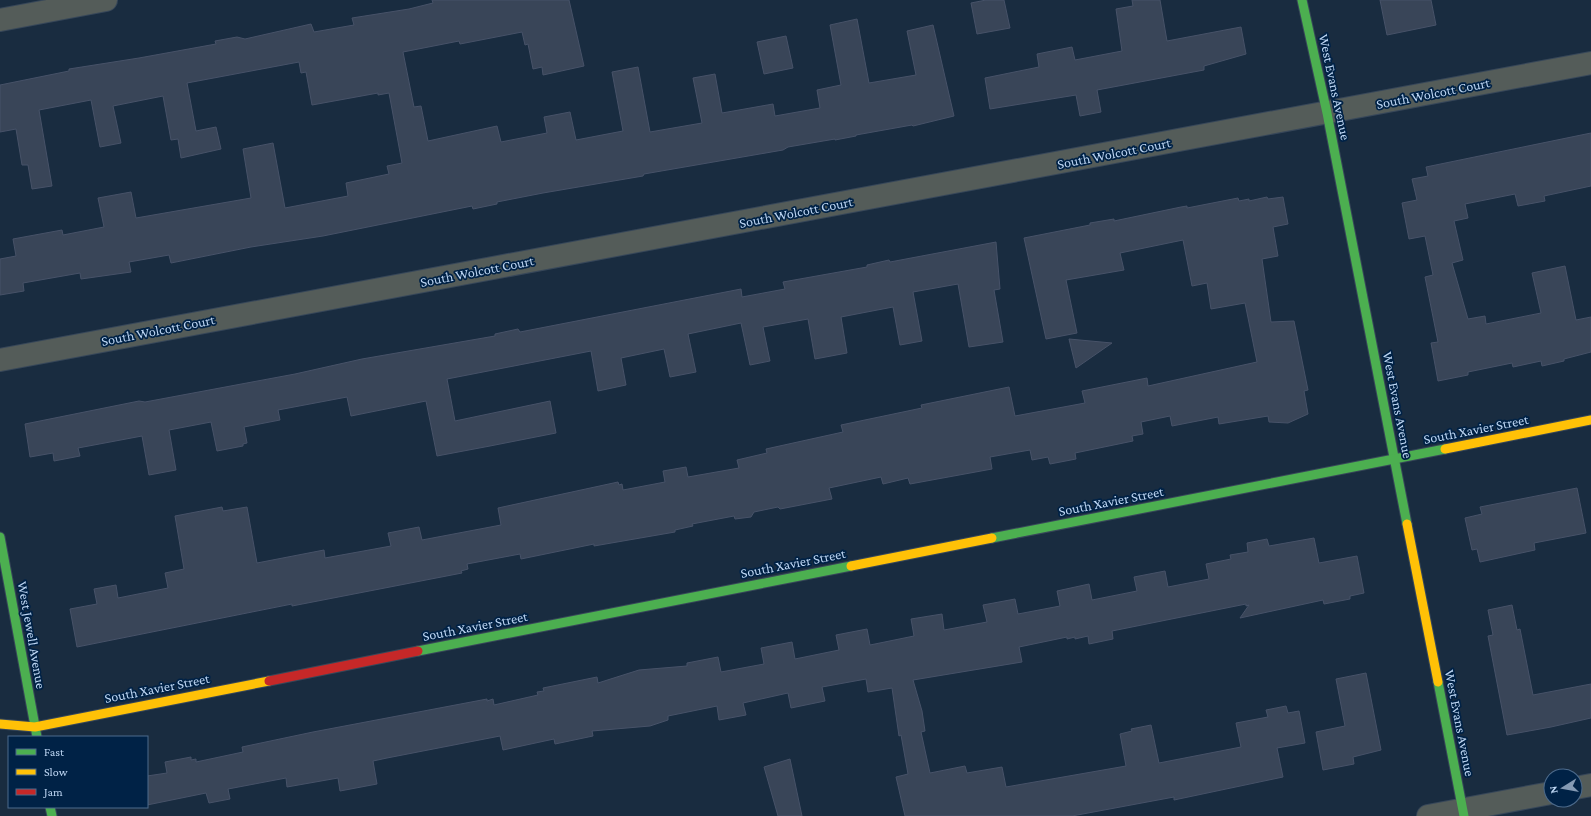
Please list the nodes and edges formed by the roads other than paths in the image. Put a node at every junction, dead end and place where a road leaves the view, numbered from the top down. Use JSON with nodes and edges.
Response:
{"nodes":[{"id":1,"x":106,"y":0,"type":"edge"},
{"id":2,"x":1302,"y":0,"type":"edge"},
{"id":3,"x":0,"y":20,"type":"edge"},
{"id":4,"x":1591,"y":63,"type":"edge"},
{"id":5,"x":1327,"y":113,"type":"junction"},
{"id":6,"x":0,"y":360,"type":"edge"},
{"id":7,"x":1591,"y":420,"type":"edge"},
{"id":8,"x":1395,"y":459,"type":"junction"},
{"id":9,"x":0,"y":537,"type":"edge"},
{"id":10,"x":0,"y":724,"type":"edge"},
{"id":11,"x":35,"y":727,"type":"junction"},
{"id":12,"x":37,"y":736,"type":"edge"},
{"id":13,"x":1543,"y":795,"type":"edge"},
{"id":14,"x":1464,"y":812,"type":"edge"},
{"id":15,"x":1428,"y":816,"type":"edge"}],
"edges":[{"from":1,"to":3,"type":"street"},
{"from":2,"to":5,"type":"street","name":"West Evans Avenue"},
{"from":4,"to":5,"type":"street","name":"South Wolcott Court"},
{"from":5,"to":6,"type":"street","name":"South Wolcott Court"},
{"from":5,"to":8,"type":"street","name":"West Evans Avenue"},
{"from":7,"to":8,"type":"street","name":"South Xavier Street"},
{"from":8,"to":11,"type":"street","name":"South Xavier Street"},
{"from":8,"to":14,"type":"street","name":"West Evans Avenue"},
{"from":9,"to":11,"type":"street","name":"West Jewell Avenue"},
{"from":10,"to":11,"type":"street","name":"South Xavier Street"},
{"from":11,"to":12,"type":"street","name":"West Jewell Avenue"},
{"from":13,"to":14,"type":"street"},
{"from":14,"to":15,"type":"street"}]}
